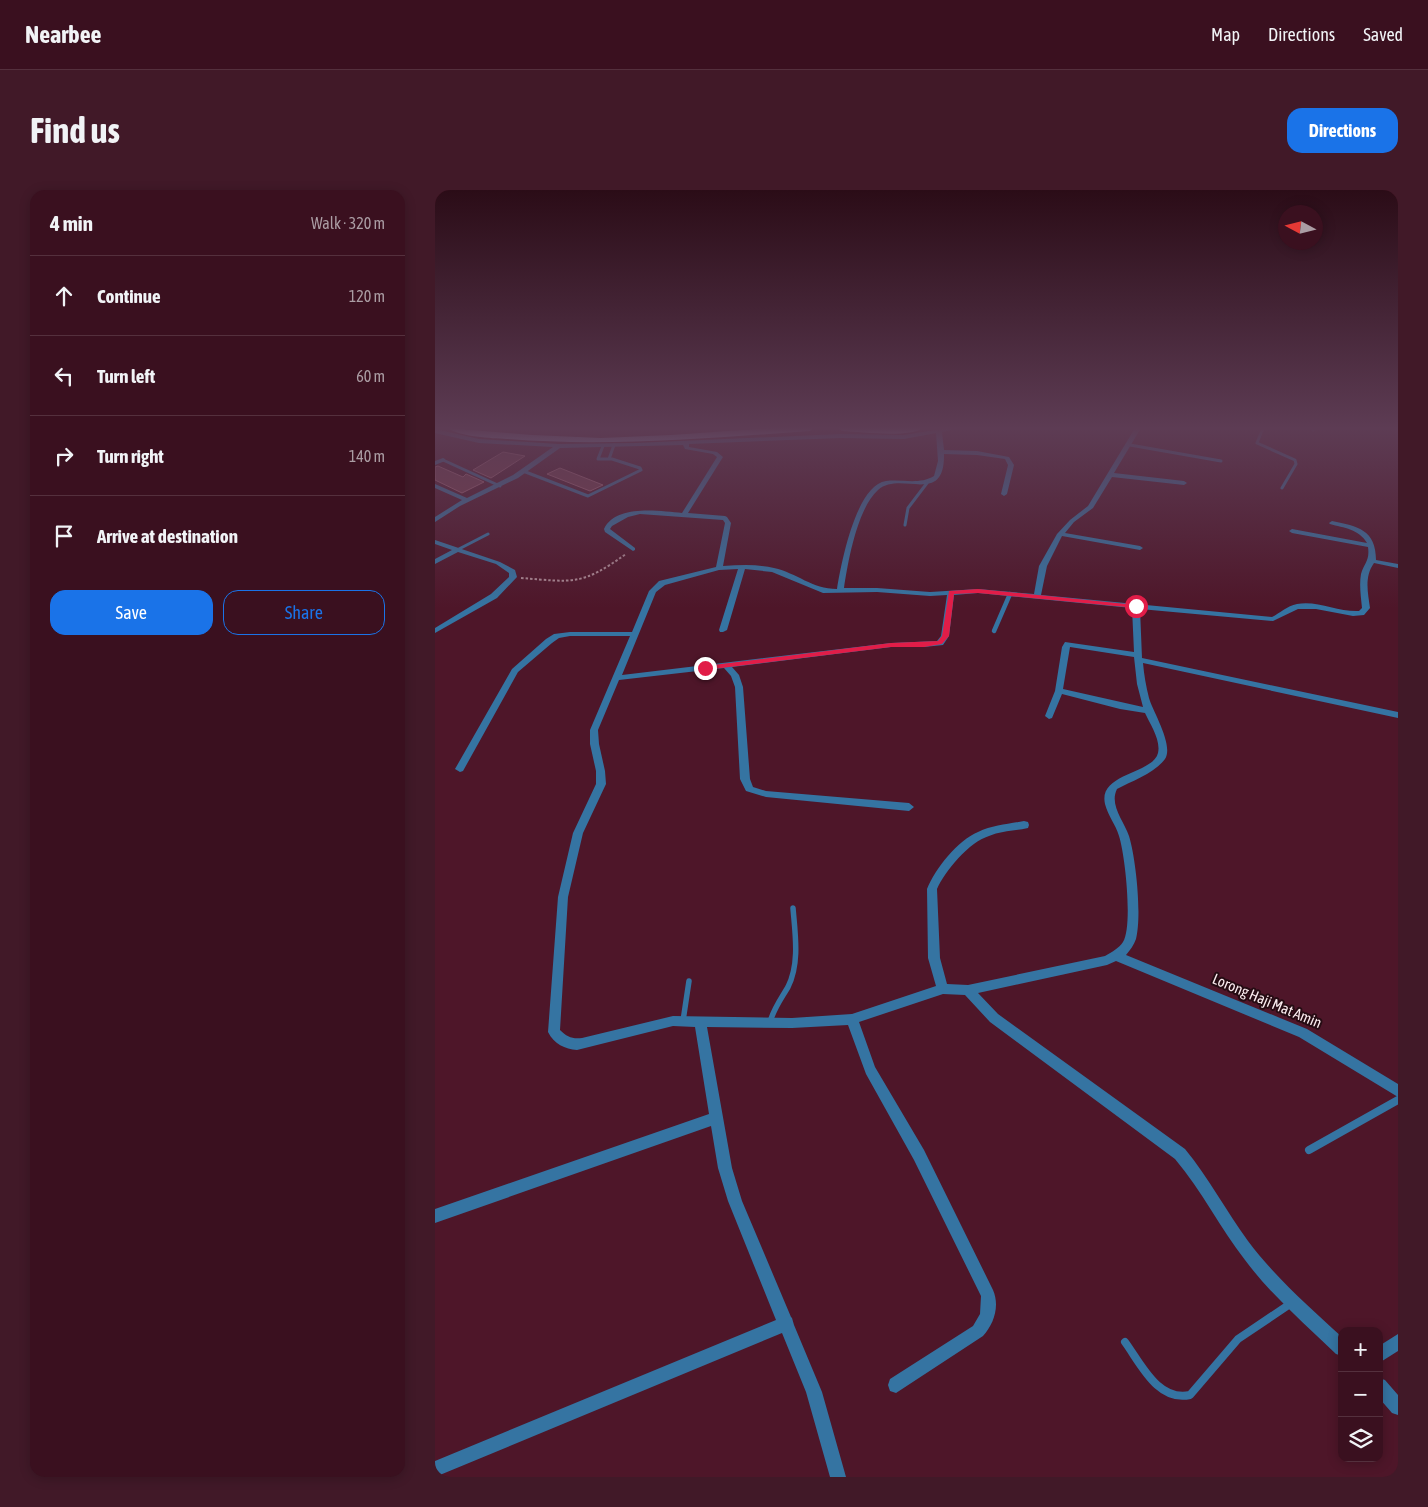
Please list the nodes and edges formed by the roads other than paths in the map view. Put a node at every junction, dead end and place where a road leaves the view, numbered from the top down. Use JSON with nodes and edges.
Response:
{"nodes":[{"id":1,"x":440,"y":488,"type":"edge"},
{"id":2,"x":495,"y":488,"type":"edge"},
{"id":3,"x":567,"y":488,"type":"edge"},
{"id":4,"x":604,"y":488,"type":"edge"},
{"id":5,"x":701,"y":488,"type":"edge"},
{"id":6,"x":878,"y":488,"type":"edge"},
{"id":7,"x":923,"y":488,"type":"edge"},
{"id":8,"x":1005,"y":488,"type":"edge"},
{"id":9,"x":1103,"y":488,"type":"edge"},
{"id":10,"x":1004,"y":494,"type":"dead end"},
{"id":11,"x":467,"y":500,"type":"junction"},
{"id":12,"x":684,"y":515,"type":"junction"},
{"id":13,"x":435,"y":520,"type":"edge"},
{"id":14,"x":1332,"y":523,"type":"dead end"},
{"id":15,"x":905,"y":525,"type":"dead end"},
{"id":16,"x":1292,"y":531,"type":"dead end"},
{"id":17,"x":488,"y":534,"type":"dead end"},
{"id":18,"x":1060,"y":534,"type":"junction"},
{"id":19,"x":435,"y":542,"type":"edge"},
{"id":20,"x":1372,"y":546,"type":"junction"},
{"id":21,"x":1140,"y":548,"type":"dead end"},
{"id":22,"x":633,"y":549,"type":"road end"},
{"id":23,"x":457,"y":550,"type":"junction"},
{"id":24,"x":1372,"y":561,"type":"junction"},
{"id":25,"x":435,"y":562,"type":"edge"},
{"id":26,"x":1398,"y":566,"type":"edge"},
{"id":27,"x":742,"y":567,"type":"junction"},
{"id":28,"x":719,"y":568,"type":"junction"},
{"id":29,"x":839,"y":590,"type":"junction"},
{"id":30,"x":951,"y":592,"type":"junction"},
{"id":31,"x":1010,"y":594,"type":"junction"},
{"id":32,"x":1037,"y":596,"type":"junction"},
{"id":33,"x":1136,"y":606,"type":"junction"},
{"id":34,"x":723,"y":630,"type":"dead end"},
{"id":35,"x":435,"y":631,"type":"edge"},
{"id":36,"x":994,"y":631,"type":"dead end"},
{"id":37,"x":634,"y":634,"type":"junction"},
{"id":38,"x":1138,"y":657,"type":"junction"},
{"id":39,"x":726,"y":665,"type":"junction"},
{"id":40,"x":615,"y":678,"type":"junction"},
{"id":41,"x":1059,"y":691,"type":"junction"},
{"id":42,"x":1149,"y":710,"type":"junction"},
{"id":43,"x":1049,"y":716,"type":"dead end"},
{"id":44,"x":1398,"y":716,"type":"edge"},
{"id":45,"x":460,"y":768,"type":"dead end"},
{"id":46,"x":909,"y":807,"type":"dead end"},
{"id":47,"x":1023,"y":825,"type":"dead end"},
{"id":48,"x":793,"y":908,"type":"dead end"},
{"id":49,"x":1117,"y":956,"type":"junction"},
{"id":50,"x":689,"y":981,"type":"dead end"},
{"id":51,"x":943,"y":989,"type":"junction"},
{"id":52,"x":968,"y":990,"type":"junction"},
{"id":53,"x":852,"y":1019,"type":"junction"},
{"id":54,"x":683,"y":1020,"type":"junction"},
{"id":55,"x":701,"y":1021,"type":"junction"},
{"id":56,"x":770,"y":1022,"type":"junction"},
{"id":57,"x":1398,"y":1091,"type":"edge"},
{"id":58,"x":1398,"y":1100,"type":"edge"},
{"id":59,"x":717,"y":1118,"type":"junction"},
{"id":60,"x":1309,"y":1150,"type":"dead end"},
{"id":61,"x":435,"y":1216,"type":"edge"},
{"id":62,"x":1293,"y":1302,"type":"junction"},
{"id":63,"x":787,"y":1323,"type":"junction"},
{"id":64,"x":1125,"y":1342,"type":"dead end"},
{"id":65,"x":1398,"y":1342,"type":"edge"},
{"id":66,"x":1338,"y":1344,"type":"edge"},
{"id":67,"x":1383,"y":1352,"type":"edge"},
{"id":68,"x":896,"y":1385,"type":"dead end"},
{"id":69,"x":1383,"y":1390,"type":"edge"},
{"id":70,"x":1398,"y":1407,"type":"edge"},
{"id":71,"x":435,"y":1469,"type":"edge"},
{"id":72,"x":838,"y":1477,"type":"edge"}],
"edges":[{"from":1,"to":11,"type":"street"},
{"from":2,"to":11,"type":"street"},
{"from":3,"to":4,"type":"lane"},
{"from":5,"to":12,"type":"street"},
{"from":6,"to":29,"type":"street"},
{"from":7,"to":15,"type":"lane"},
{"from":8,"to":10,"type":"street"},
{"from":9,"to":18,"type":"street"},
{"from":11,"to":13,"type":"street"},
{"from":12,"to":22,"type":"street"},
{"from":12,"to":28,"type":"street"},
{"from":14,"to":20,"type":"street"},
{"from":16,"to":20,"type":"street"},
{"from":17,"to":23,"type":"lane"},
{"from":18,"to":21,"type":"street"},
{"from":18,"to":32,"type":"street"},
{"from":19,"to":23,"type":"street"},
{"from":20,"to":24,"type":"street"},
{"from":23,"to":25,"type":"street"},
{"from":23,"to":35,"type":"street"},
{"from":24,"to":26,"type":"street"},
{"from":24,"to":33,"type":"street"},
{"from":27,"to":28,"type":"street"},
{"from":27,"to":29,"type":"street"},
{"from":27,"to":34,"type":"street"},
{"from":28,"to":37,"type":"street"},
{"from":29,"to":30,"type":"street"},
{"from":30,"to":31,"type":"street"},
{"from":30,"to":39,"type":"street"},
{"from":31,"to":32,"type":"street"},
{"from":31,"to":36,"type":"lane"},
{"from":32,"to":33,"type":"street"},
{"from":33,"to":38,"type":"street"},
{"from":37,"to":40,"type":"street"},
{"from":37,"to":45,"type":"street"},
{"from":38,"to":41,"type":"street"},
{"from":38,"to":42,"type":"street"},
{"from":38,"to":44,"type":"street"},
{"from":39,"to":40,"type":"street"},
{"from":39,"to":46,"type":"street"},
{"from":40,"to":54,"type":"street"},
{"from":41,"to":42,"type":"street"},
{"from":41,"to":43,"type":"street"},
{"from":42,"to":49,"type":"street"},
{"from":47,"to":51,"type":"street"},
{"from":48,"to":56,"type":"lane"},
{"from":49,"to":52,"type":"street"},
{"from":49,"to":57,"type":"street","name":"Lorong Haji Mat Amin"},
{"from":50,"to":54,"type":"lane"},
{"from":51,"to":52,"type":"street"},
{"from":51,"to":53,"type":"street"},
{"from":52,"to":62,"type":"street"},
{"from":53,"to":56,"type":"street"},
{"from":53,"to":68,"type":"street"},
{"from":54,"to":55,"type":"street"},
{"from":55,"to":56,"type":"street"},
{"from":55,"to":59,"type":"street"},
{"from":58,"to":60,"type":"lane"},
{"from":59,"to":61,"type":"street"},
{"from":59,"to":63,"type":"street"},
{"from":62,"to":64,"type":"lane"},
{"from":62,"to":66,"type":"street"},
{"from":63,"to":71,"type":"street"},
{"from":63,"to":72,"type":"street"},
{"from":65,"to":67,"type":"street"},
{"from":69,"to":70,"type":"street"}]}
